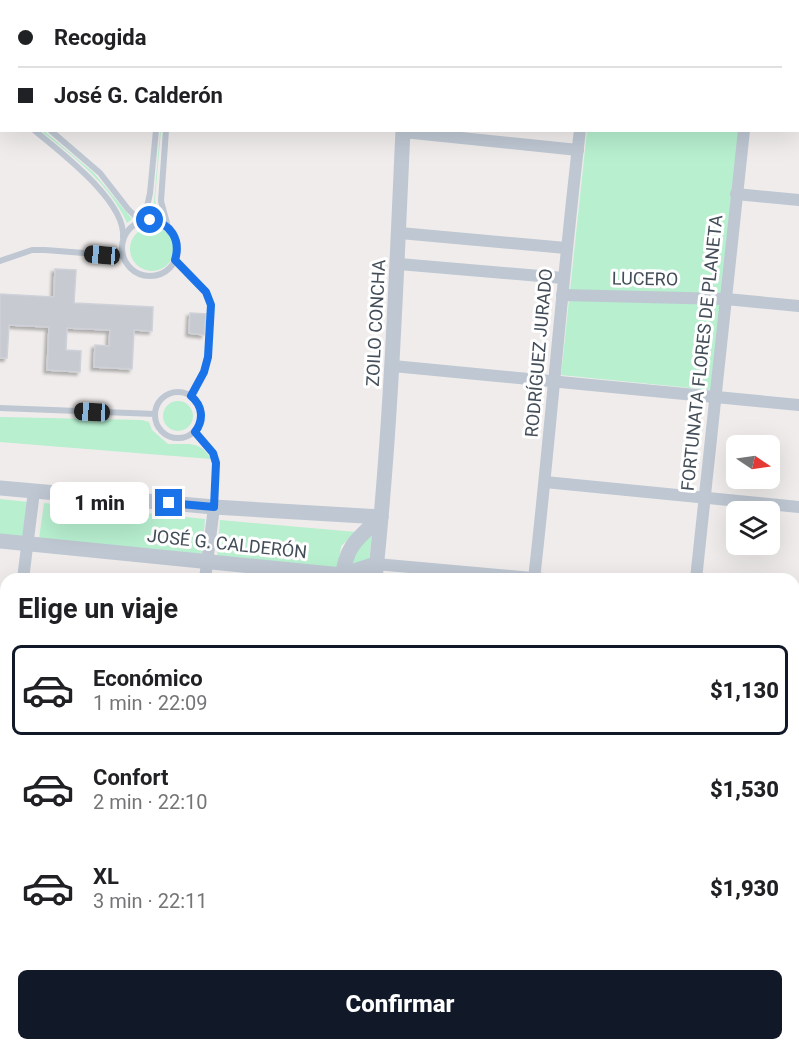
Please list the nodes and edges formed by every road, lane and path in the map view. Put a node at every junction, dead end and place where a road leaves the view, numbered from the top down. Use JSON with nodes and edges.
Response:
{"nodes":[{"id":1,"x":36,"y":132,"type":"edge"},
{"id":2,"x":52,"y":132,"type":"edge"},
{"id":3,"x":156,"y":132,"type":"edge"},
{"id":4,"x":166,"y":132,"type":"edge"},
{"id":5,"x":403,"y":132,"type":"edge"},
{"id":6,"x":412,"y":132,"type":"edge"},
{"id":7,"x":580,"y":132,"type":"edge"},
{"id":8,"x":744,"y":132,"type":"edge"},
{"id":9,"x":578,"y":150,"type":"junction"},
{"id":10,"x":736,"y":194,"type":"junction"},
{"id":11,"x":799,"y":200,"type":"edge"},
{"id":12,"x":142,"y":221,"type":"junction"},
{"id":13,"x":168,"y":227,"type":"junction"},
{"id":14,"x":400,"y":233,"type":"junction"},
{"id":15,"x":123,"y":241,"type":"junction"},
{"id":16,"x":566,"y":248,"type":"junction"},
{"id":17,"x":123,"y":256,"type":"junction"},
{"id":18,"x":175,"y":260,"type":"junction"},
{"id":19,"x":0,"y":261,"type":"edge"},
{"id":20,"x":399,"y":264,"type":"junction"},
{"id":21,"x":563,"y":278,"type":"junction"},
{"id":22,"x":562,"y":295,"type":"junction"},
{"id":23,"x":726,"y":299,"type":"junction"},
{"id":24,"x":799,"y":306,"type":"edge"},
{"id":25,"x":393,"y":366,"type":"junction"},
{"id":26,"x":555,"y":382,"type":"junction"},
{"id":27,"x":191,"y":396,"type":"junction"},
{"id":28,"x":714,"y":397,"type":"junction"},
{"id":29,"x":799,"y":405,"type":"edge"},
{"id":30,"x":0,"y":408,"type":"edge"},
{"id":31,"x":155,"y":414,"type":"junction"},
{"id":32,"x":195,"y":432,"type":"junction"},
{"id":33,"x":544,"y":482,"type":"junction"},
{"id":34,"x":0,"y":488,"type":"edge"},
{"id":35,"x":34,"y":491,"type":"junction"},
{"id":36,"x":704,"y":497,"type":"junction"},
{"id":37,"x":214,"y":507,"type":"junction"},
{"id":38,"x":799,"y":507,"type":"edge"},
{"id":39,"x":381,"y":518,"type":"junction"},
{"id":40,"x":0,"y":541,"type":"edge"},
{"id":41,"x":27,"y":543,"type":"junction"},
{"id":42,"x":206,"y":562,"type":"junction"},
{"id":43,"x":375,"y":571,"type":"edge"},
{"id":44,"x":24,"y":573,"type":"edge"},
{"id":45,"x":205,"y":573,"type":"edge"},
{"id":46,"x":306,"y":573,"type":"edge"},
{"id":47,"x":343,"y":573,"type":"edge"},
{"id":48,"x":416,"y":573,"type":"edge"},
{"id":49,"x":537,"y":573,"type":"edge"},
{"id":50,"x":697,"y":573,"type":"edge"}],
"edges":[{"from":1,"to":15,"type":"lane"},
{"from":2,"to":12,"type":"lane"},
{"from":3,"to":12,"type":"lane"},
{"from":4,"to":13,"type":"lane"},
{"from":5,"to":14,"type":"street","name":"ZOILO CONCHA"},
{"from":6,"to":9,"type":"street"},
{"from":7,"to":9,"type":"street","name":"RODRÍGUEZ JURADO"},
{"from":8,"to":10,"type":"street","name":"FORTUNATA FLORES DE PLANETA"},
{"from":9,"to":16,"type":"street","name":"RODRÍGUEZ JURADO"},
{"from":10,"to":11,"type":"street"},
{"from":10,"to":23,"type":"street","name":"FORTUNATA FLORES DE PLANETA"},
{"from":12,"to":13,"type":"lane"},
{"from":12,"to":15,"type":"lane"},
{"from":13,"to":18,"type":"lane"},
{"from":14,"to":16,"type":"street"},
{"from":14,"to":20,"type":"street","name":"ZOILO CONCHA"},
{"from":15,"to":17,"type":"lane"},
{"from":16,"to":21,"type":"street","name":"RODRÍGUEZ JURADO"},
{"from":17,"to":18,"type":"lane"},
{"from":17,"to":19,"type":"lane"},
{"from":18,"to":27,"type":"lane"},
{"from":20,"to":21,"type":"street"},
{"from":20,"to":25,"type":"street","name":"ZOILO CONCHA"},
{"from":21,"to":22,"type":"street","name":"RODRÍGUEZ JURADO"},
{"from":22,"to":23,"type":"street","name":"LUCERO"},
{"from":22,"to":26,"type":"street","name":"RODRÍGUEZ JURADO"},
{"from":23,"to":24,"type":"street","name":"LUCERO"},
{"from":23,"to":28,"type":"street","name":"FORTUNATA FLORES DE PLANETA"},
{"from":25,"to":26,"type":"street"},
{"from":25,"to":39,"type":"street","name":"ZOILO CONCHA"},
{"from":26,"to":28,"type":"street"},
{"from":26,"to":33,"type":"street","name":"RODRÍGUEZ JURADO"},
{"from":27,"to":31,"type":"lane"},
{"from":27,"to":32,"type":"lane"},
{"from":28,"to":29,"type":"street"},
{"from":28,"to":36,"type":"street","name":"FORTUNATA FLORES DE PLANETA"},
{"from":30,"to":31,"type":"lane"},
{"from":31,"to":32,"type":"lane"},
{"from":32,"to":37,"type":"lane"},
{"from":33,"to":36,"type":"street"},
{"from":33,"to":49,"type":"street","name":"RODRÍGUEZ JURADO"},
{"from":34,"to":35,"type":"street","name":"JOSÉ G. CALDERÓN"},
{"from":35,"to":37,"type":"street","name":"JOSÉ G. CALDERÓN"},
{"from":35,"to":41,"type":"street"},
{"from":36,"to":38,"type":"street"},
{"from":36,"to":50,"type":"street","name":"FORTUNATA FLORES DE PLANETA"},
{"from":37,"to":39,"type":"street","name":"JOSÉ G. CALDERÓN"},
{"from":37,"to":42,"type":"street"},
{"from":39,"to":43,"type":"street","name":"ZOILO CONCHA"},
{"from":39,"to":47,"type":"street"},
{"from":40,"to":41,"type":"street","name":"JOSÉ G. CALDERÓN"},
{"from":41,"to":42,"type":"street","name":"JOSÉ G. CALDERÓN"},
{"from":41,"to":44,"type":"street"},
{"from":42,"to":45,"type":"street"},
{"from":42,"to":46,"type":"street","name":"JOSÉ G. CALDERÓN"},
{"from":43,"to":48,"type":"street"}]}
